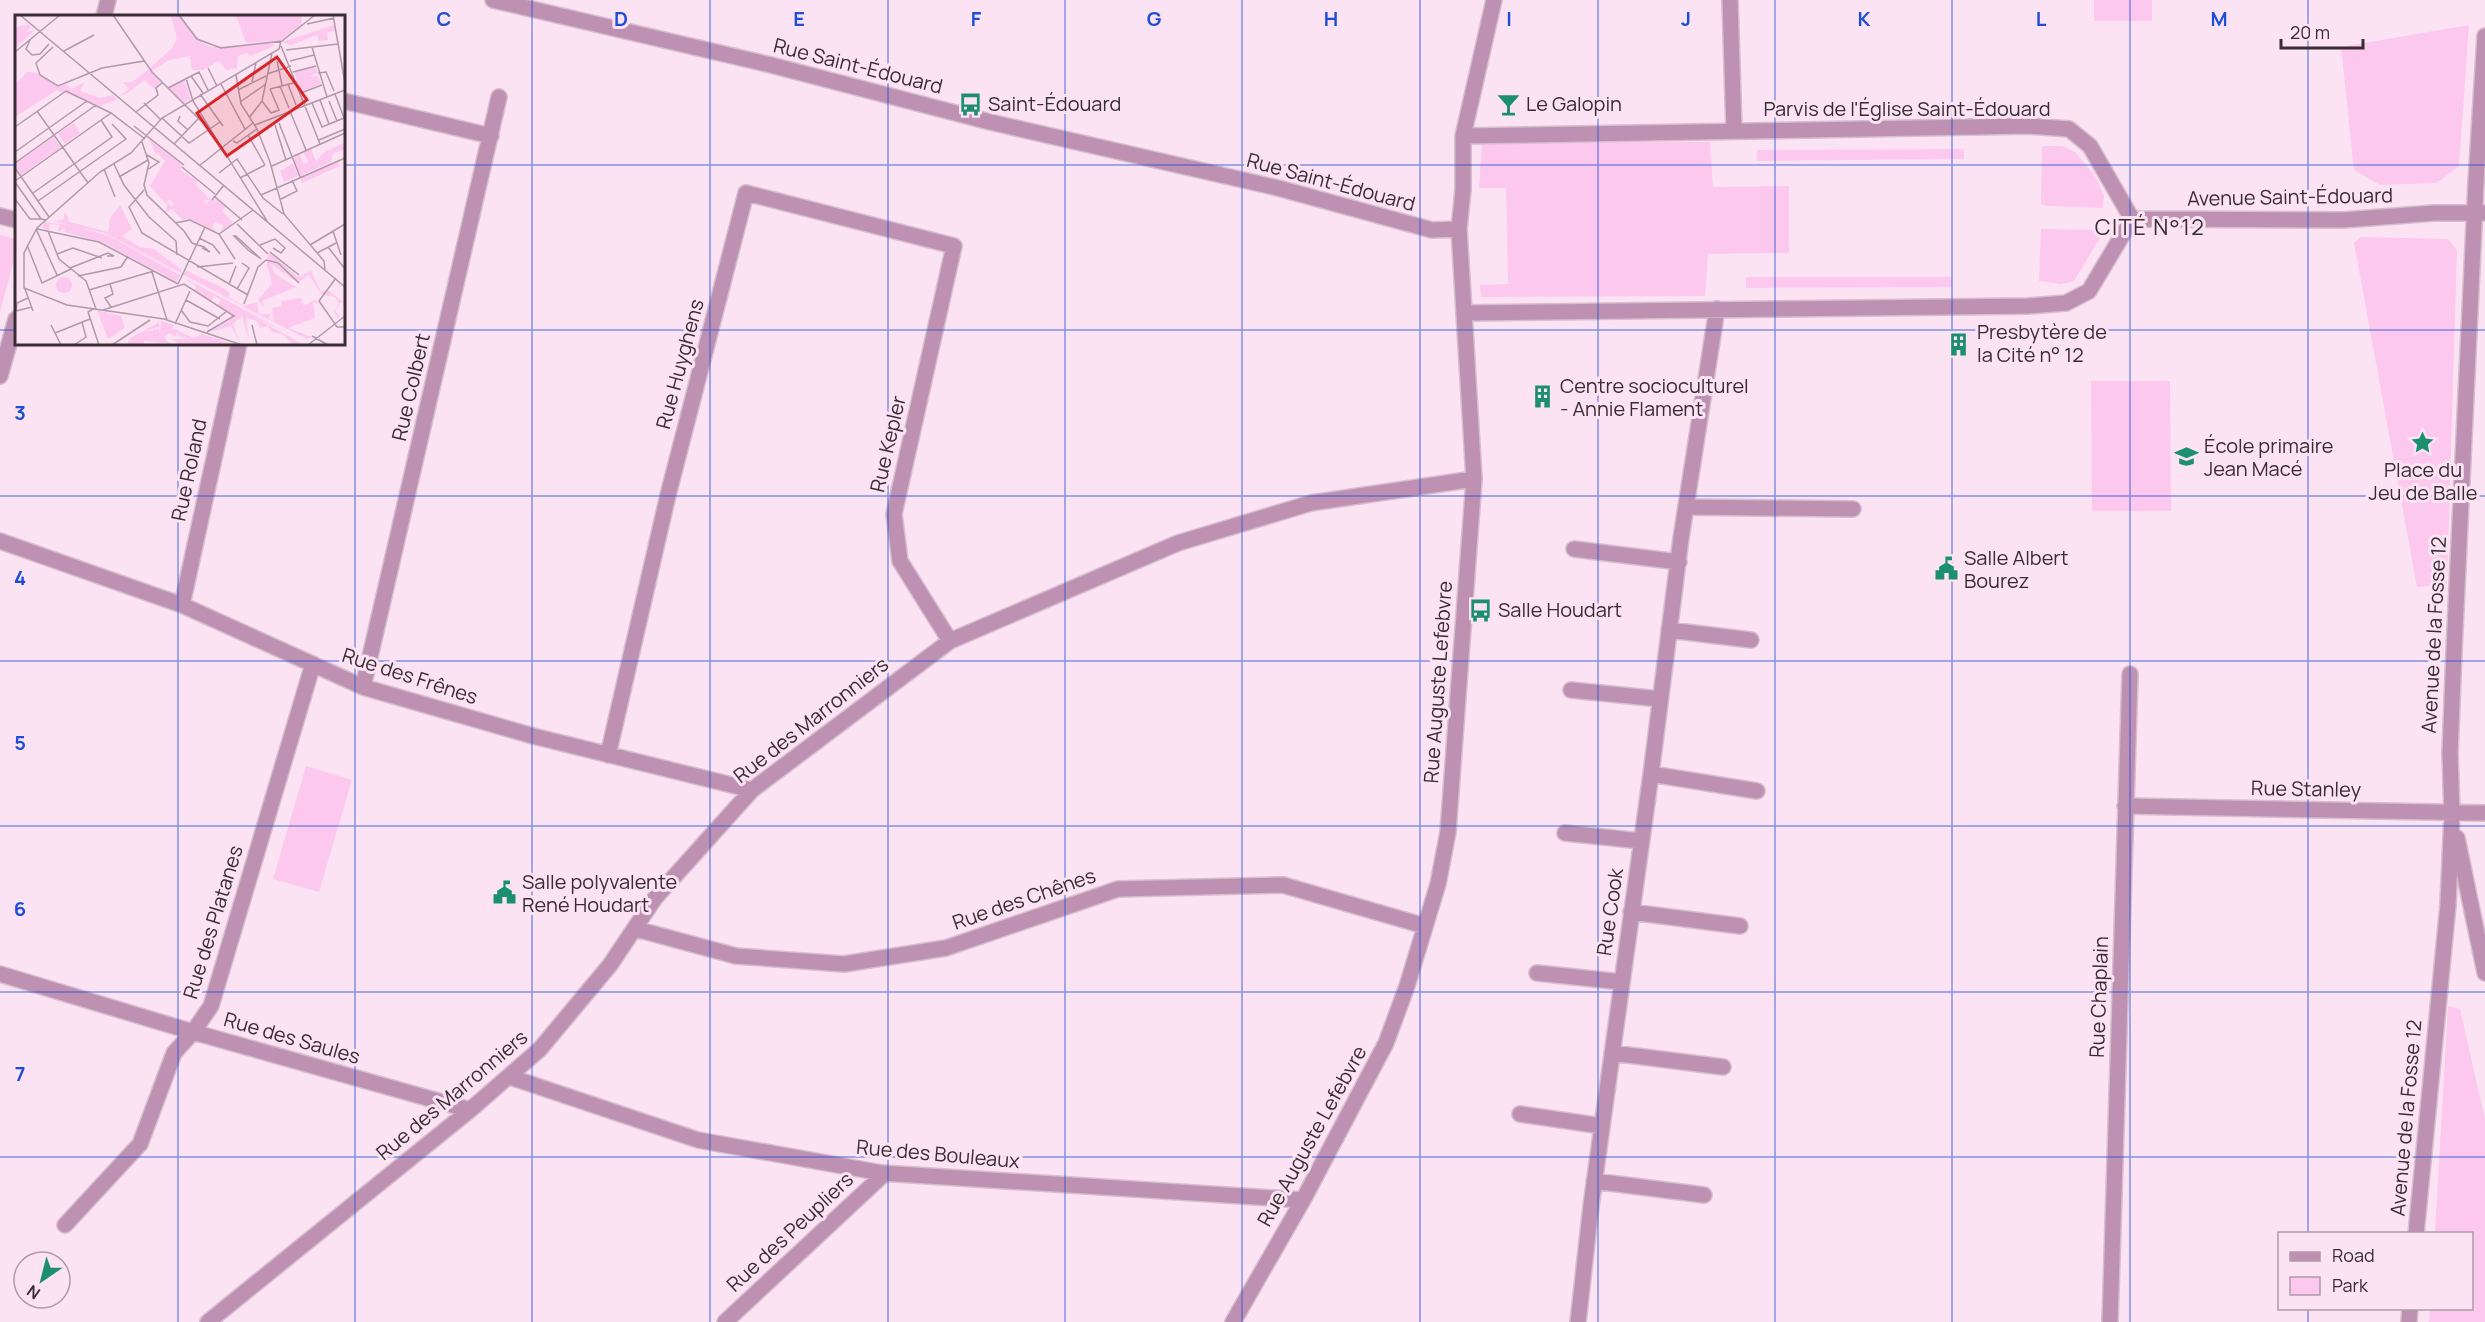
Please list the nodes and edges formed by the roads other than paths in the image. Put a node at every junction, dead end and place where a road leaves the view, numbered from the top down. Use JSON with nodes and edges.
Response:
{"nodes":[{"id":1,"x":108,"y":0,"type":"edge"},
{"id":2,"x":493,"y":0,"type":"edge"},
{"id":3,"x":1494,"y":0,"type":"edge"},
{"id":4,"x":1730,"y":0,"type":"edge"},
{"id":5,"x":521,"y":3,"type":"edge"},
{"id":6,"x":104,"y":15,"type":"edge"},
{"id":7,"x":2485,"y":36,"type":"edge"},
{"id":8,"x":499,"y":97,"type":"dead end"},
{"id":9,"x":345,"y":101,"type":"edge"},
{"id":10,"x":1734,"y":131,"type":"junction"},
{"id":11,"x":490,"y":136,"type":"junction"},
{"id":12,"x":1463,"y":136,"type":"junction"},
{"id":13,"x":2480,"y":213,"type":"edge"},
{"id":14,"x":0,"y":216,"type":"edge"},
{"id":15,"x":2132,"y":219,"type":"junction"},
{"id":16,"x":15,"y":220,"type":"edge"},
{"id":17,"x":1459,"y":229,"type":"junction"},
{"id":18,"x":954,"y":246,"type":"joint"},
{"id":19,"x":1717,"y":309,"type":"junction"},
{"id":20,"x":1465,"y":313,"type":"junction"},
{"id":21,"x":15,"y":323,"type":"edge"},
{"id":22,"x":239,"y":345,"type":"edge"},
{"id":23,"x":0,"y":376,"type":"edge"},
{"id":24,"x":1474,"y":479,"type":"junction"},
{"id":25,"x":1686,"y":507,"type":"junction"},
{"id":26,"x":1853,"y":509,"type":"dead end"},
{"id":27,"x":0,"y":541,"type":"edge"},
{"id":28,"x":1574,"y":549,"type":"dead end"},
{"id":29,"x":1678,"y":562,"type":"junction"},
{"id":30,"x":182,"y":605,"type":"junction"},
{"id":31,"x":1669,"y":630,"type":"junction"},
{"id":32,"x":1751,"y":640,"type":"dead end"},
{"id":33,"x":950,"y":641,"type":"junction"},
{"id":34,"x":313,"y":664,"type":"junction"},
{"id":35,"x":2130,"y":674,"type":"dead end"},
{"id":36,"x":363,"y":687,"type":"junction"},
{"id":37,"x":1571,"y":690,"type":"dead end"},
{"id":38,"x":1660,"y":699,"type":"junction"},
{"id":39,"x":608,"y":754,"type":"junction"},
{"id":40,"x":1651,"y":774,"type":"junction"},
{"id":41,"x":752,"y":790,"type":"junction"},
{"id":42,"x":1757,"y":791,"type":"dead end"},
{"id":43,"x":2125,"y":806,"type":"junction"},
{"id":44,"x":2485,"y":813,"type":"edge"},
{"id":45,"x":2452,"y":814,"type":"junction"},
{"id":46,"x":1565,"y":833,"type":"dead end"},
{"id":47,"x":1641,"y":841,"type":"junction"},
{"id":48,"x":1631,"y":912,"type":"junction"},
{"id":49,"x":1425,"y":926,"type":"junction"},
{"id":50,"x":1740,"y":926,"type":"dead end"},
{"id":51,"x":636,"y":929,"type":"junction"},
{"id":52,"x":1537,"y":973,"type":"dead end"},
{"id":53,"x":0,"y":974,"type":"edge"},
{"id":54,"x":2485,"y":974,"type":"edge"},
{"id":55,"x":1622,"y":982,"type":"junction"},
{"id":56,"x":193,"y":1032,"type":"junction"},
{"id":57,"x":1612,"y":1053,"type":"junction"},
{"id":58,"x":1723,"y":1068,"type":"dead end"},
{"id":59,"x":510,"y":1077,"type":"junction"},
{"id":60,"x":470,"y":1110,"type":"junction"},
{"id":61,"x":1520,"y":1114,"type":"dead end"},
{"id":62,"x":1602,"y":1126,"type":"junction"},
{"id":63,"x":884,"y":1174,"type":"junction"},
{"id":64,"x":1594,"y":1181,"type":"junction"},
{"id":65,"x":1704,"y":1195,"type":"dead end"},
{"id":66,"x":1303,"y":1200,"type":"junction"},
{"id":67,"x":64,"y":1225,"type":"dead end"},
{"id":68,"x":2416,"y":1232,"type":"edge"},
{"id":69,"x":208,"y":1322,"type":"edge"},
{"id":70,"x":725,"y":1322,"type":"edge"},
{"id":71,"x":1233,"y":1322,"type":"edge"},
{"id":72,"x":1578,"y":1322,"type":"edge"},
{"id":73,"x":2110,"y":1322,"type":"edge"}],
"edges":[{"from":1,"to":6,"type":"street"},
{"from":2,"to":5,"type":"street","name":"Rue Saint-Édouard"},
{"from":3,"to":12,"type":"street","name":"Rue Auguste Lefebvre"},
{"from":4,"to":10,"type":"street"},
{"from":5,"to":17,"type":"street","name":"Rue Saint-Édouard"},
{"from":7,"to":13,"type":"street","name":"Avenue de la Fosse 12"},
{"from":8,"to":11,"type":"street","name":"Rue Colbert"},
{"from":9,"to":11,"type":"street"},
{"from":10,"to":12,"type":"street","name":"Parvis de l'Église Saint-Édouard"},
{"from":10,"to":15,"type":"street","name":"Parvis de l'Église Saint-Édouard"},
{"from":11,"to":36,"type":"street","name":"Rue Colbert"},
{"from":12,"to":17,"type":"street","name":"Rue Auguste Lefebvre"},
{"from":13,"to":15,"type":"street","name":"Avenue Saint-Édouard"},
{"from":13,"to":45,"type":"street","name":"Avenue de la Fosse 12"},
{"from":14,"to":16,"type":"street"},
{"from":15,"to":19,"type":"street"},
{"from":17,"to":20,"type":"street","name":"Rue Auguste Lefebvre"},
{"from":18,"to":33,"type":"street","name":"Rue Kepler"},
{"from":18,"to":39,"type":"street","name":"Rue Huyghens"},
{"from":19,"to":20,"type":"street"},
{"from":19,"to":25,"type":"street","name":"Rue Cook"},
{"from":20,"to":24,"type":"street","name":"Rue Auguste Lefebvre"},
{"from":21,"to":23,"type":"street"},
{"from":22,"to":30,"type":"street","name":"Rue Roland"},
{"from":24,"to":33,"type":"street","name":"Rue des Marronniers"},
{"from":24,"to":49,"type":"street","name":"Rue Auguste Lefebvre"},
{"from":25,"to":26,"type":"street"},
{"from":25,"to":29,"type":"street","name":"Rue Cook"},
{"from":27,"to":30,"type":"street","name":"Rue des Frênes"},
{"from":28,"to":29,"type":"street"},
{"from":29,"to":31,"type":"street","name":"Rue Cook"},
{"from":30,"to":34,"type":"street","name":"Rue des Frênes"},
{"from":31,"to":32,"type":"street"},
{"from":31,"to":38,"type":"street","name":"Rue Cook"},
{"from":33,"to":41,"type":"street","name":"Rue des Marronniers"},
{"from":34,"to":36,"type":"street","name":"Rue des Frênes"},
{"from":34,"to":56,"type":"street","name":"Rue des Platanes"},
{"from":35,"to":43,"type":"street","name":"Rue Chaplain"},
{"from":36,"to":39,"type":"street","name":"Rue des Frênes"},
{"from":37,"to":38,"type":"street"},
{"from":38,"to":40,"type":"street","name":"Rue Cook"},
{"from":39,"to":41,"type":"street","name":"Rue des Frênes"},
{"from":40,"to":42,"type":"street"},
{"from":40,"to":47,"type":"street","name":"Rue Cook"},
{"from":41,"to":51,"type":"street","name":"Rue des Marronniers"},
{"from":43,"to":45,"type":"street","name":"Rue Stanley"},
{"from":43,"to":73,"type":"street","name":"Rue Chaplain"},
{"from":44,"to":45,"type":"street","name":"Rue Stanley"},
{"from":45,"to":54,"type":"street"},
{"from":45,"to":68,"type":"street","name":"Avenue de la Fosse 12"},
{"from":46,"to":47,"type":"street"},
{"from":47,"to":48,"type":"street","name":"Rue Cook"},
{"from":48,"to":50,"type":"street"},
{"from":48,"to":55,"type":"street","name":"Rue Cook"},
{"from":49,"to":51,"type":"street","name":"Rue des Chênes"},
{"from":49,"to":66,"type":"street","name":"Rue Auguste Lefebvre"},
{"from":51,"to":59,"type":"street","name":"Rue des Marronniers"},
{"from":52,"to":55,"type":"street"},
{"from":53,"to":56,"type":"street","name":"Rue des Saules"},
{"from":55,"to":57,"type":"street","name":"Rue Cook"},
{"from":56,"to":60,"type":"street","name":"Rue des Saules"},
{"from":56,"to":67,"type":"street","name":"Rue des Platanes"},
{"from":57,"to":58,"type":"street"},
{"from":57,"to":62,"type":"street","name":"Rue Cook"},
{"from":59,"to":60,"type":"street","name":"Rue des Marronniers"},
{"from":59,"to":63,"type":"street","name":"Rue des Bouleaux"},
{"from":60,"to":69,"type":"street","name":"Rue des Marronniers"},
{"from":61,"to":62,"type":"street"},
{"from":62,"to":64,"type":"street","name":"Rue Cook"},
{"from":63,"to":66,"type":"street","name":"Rue des Bouleaux"},
{"from":63,"to":70,"type":"street","name":"Rue des Peupliers"},
{"from":64,"to":65,"type":"street"},
{"from":64,"to":72,"type":"street","name":"Rue Cook"},
{"from":66,"to":71,"type":"street","name":"Rue Auguste Lefebvre"}]}
